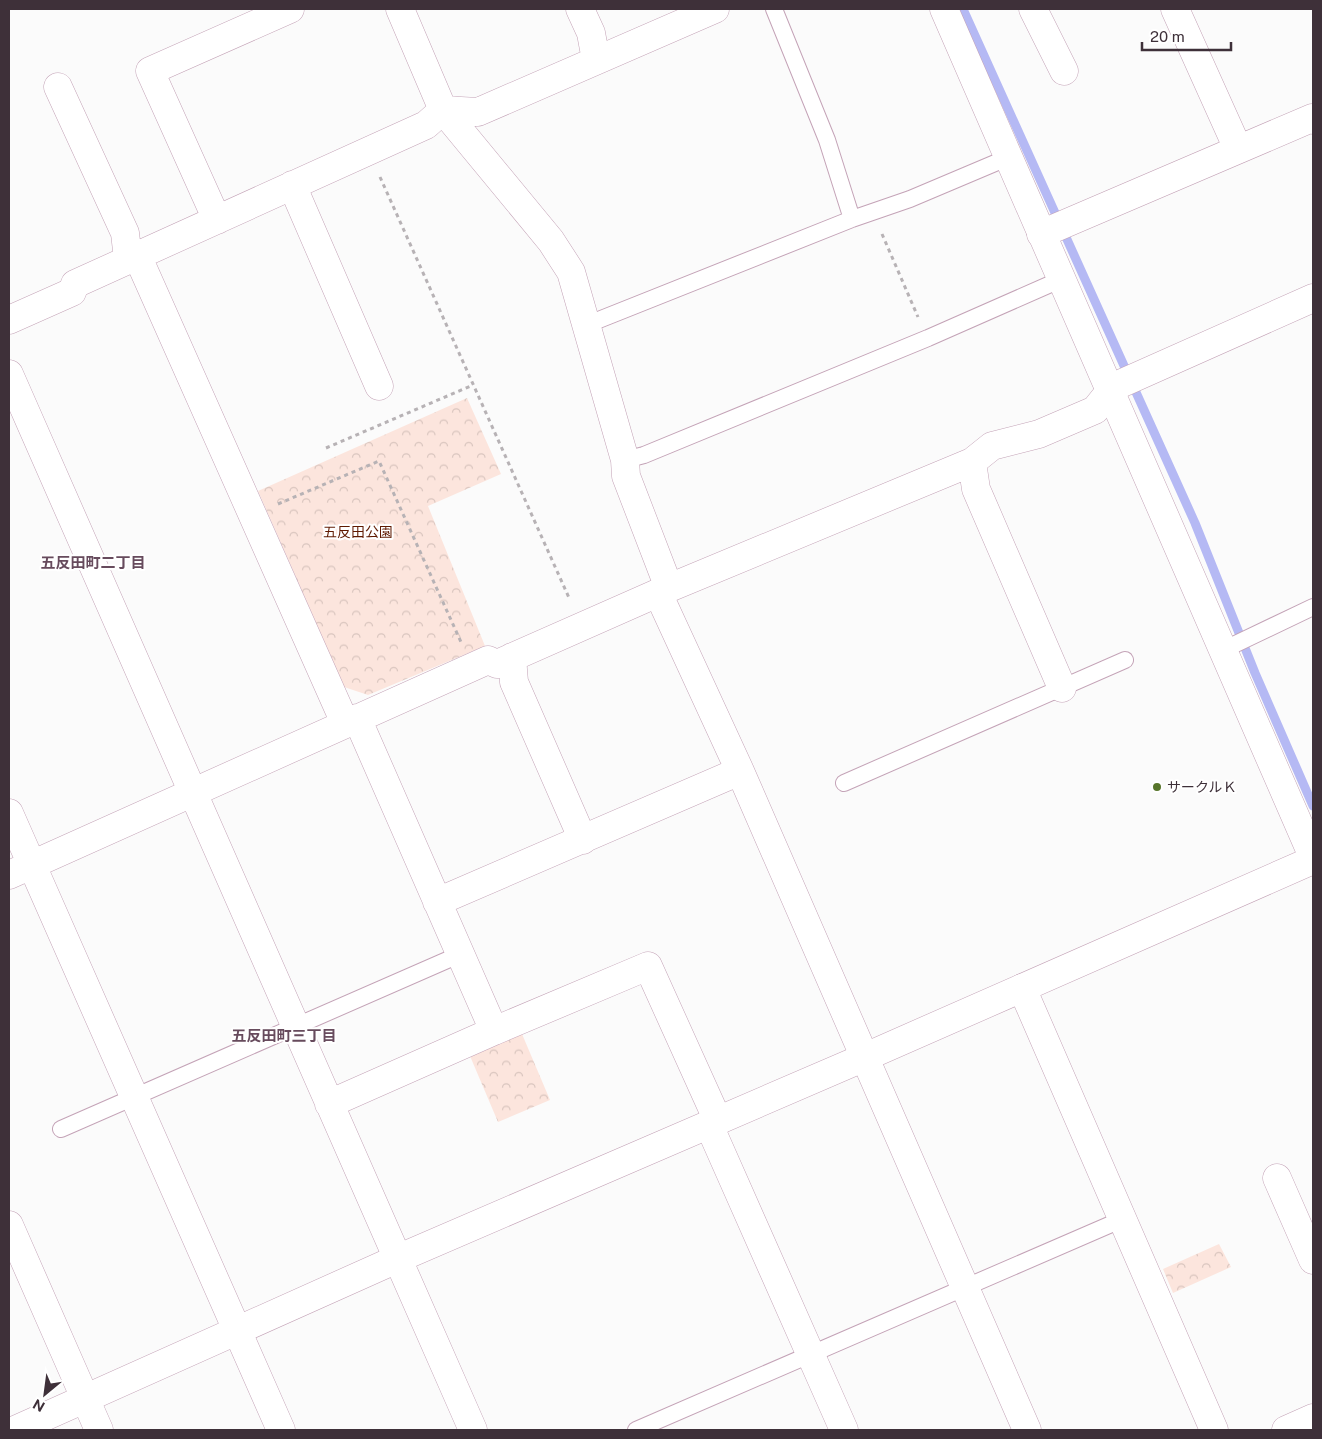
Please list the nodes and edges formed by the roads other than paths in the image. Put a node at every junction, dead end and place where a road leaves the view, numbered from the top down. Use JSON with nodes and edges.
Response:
{"nodes":[{"id":1,"x":290,"y":9,"type":"edge"},
{"id":2,"x":400,"y":9,"type":"edge"},
{"id":3,"x":580,"y":9,"type":"edge"},
{"id":4,"x":715,"y":9,"type":"edge"},
{"id":5,"x":774,"y":9,"type":"edge"},
{"id":6,"x":1033,"y":9,"type":"edge"},
{"id":7,"x":1175,"y":9,"type":"edge"},
{"id":8,"x":950,"y":10,"type":"edge"},
{"id":9,"x":596,"y":60,"type":"junction"},
{"id":10,"x":1064,"y":71,"type":"dead end"},
{"id":11,"x":58,"y":87,"type":"dead end"},
{"id":12,"x":443,"y":110,"type":"junction"},
{"id":13,"x":1313,"y":120,"type":"edge"},
{"id":14,"x":1238,"y":149,"type":"junction"},
{"id":15,"x":1007,"y":158,"type":"junction"},
{"id":16,"x":292,"y":185,"type":"junction"},
{"id":17,"x":852,"y":219,"type":"junction"},
{"id":18,"x":217,"y":220,"type":"junction"},
{"id":19,"x":1045,"y":233,"type":"junction"},
{"id":20,"x":133,"y":257,"type":"junction"},
{"id":21,"x":1062,"y":279,"type":"junction"},
{"id":22,"x":1313,"y":298,"type":"edge"},
{"id":23,"x":9,"y":320,"type":"edge"},
{"id":24,"x":586,"y":325,"type":"junction"},
{"id":25,"x":9,"y":374,"type":"edge"},
{"id":26,"x":1123,"y":383,"type":"junction"},
{"id":27,"x":379,"y":386,"type":"dead end"},
{"id":28,"x":625,"y":460,"type":"junction"},
{"id":29,"x":972,"y":462,"type":"junction"},
{"id":30,"x":664,"y":590,"type":"junction"},
{"id":31,"x":1313,"y":607,"type":"edge"},
{"id":32,"x":1228,"y":647,"type":"junction"},
{"id":33,"x":512,"y":657,"type":"junction"},
{"id":34,"x":1125,"y":660,"type":"dead end"},
{"id":35,"x":1062,"y":688,"type":"junction"},
{"id":36,"x":351,"y":721,"type":"junction"},
{"id":37,"x":740,"y":772,"type":"junction"},
{"id":38,"x":844,"y":783,"type":"dead end"},
{"id":39,"x":194,"y":791,"type":"junction"},
{"id":40,"x":9,"y":813,"type":"edge"},
{"id":41,"x":583,"y":840,"type":"junction"},
{"id":42,"x":1313,"y":855,"type":"edge"},
{"id":43,"x":20,"y":870,"type":"edge"},
{"id":44,"x":437,"y":902,"type":"junction"},
{"id":45,"x":461,"y":954,"type":"junction"},
{"id":46,"x":1022,"y":988,"type":"junction"},
{"id":47,"x":294,"y":1026,"type":"junction"},
{"id":48,"x":494,"y":1031,"type":"junction"},
{"id":49,"x":863,"y":1058,"type":"junction"},
{"id":50,"x":135,"y":1097,"type":"junction"},
{"id":51,"x":329,"y":1104,"type":"junction"},
{"id":52,"x":713,"y":1123,"type":"junction"},
{"id":53,"x":61,"y":1129,"type":"dead end"},
{"id":54,"x":1277,"y":1178,"type":"dead end"},
{"id":55,"x":1123,"y":1219,"type":"junction"},
{"id":56,"x":9,"y":1225,"type":"edge"},
{"id":57,"x":397,"y":1259,"type":"junction"},
{"id":58,"x":1313,"y":1260,"type":"edge"},
{"id":59,"x":965,"y":1289,"type":"junction"},
{"id":60,"x":238,"y":1332,"type":"junction"},
{"id":61,"x":812,"y":1354,"type":"junction"},
{"id":62,"x":85,"y":1399,"type":"junction"},
{"id":63,"x":1313,"y":1418,"type":"edge"},
{"id":64,"x":15,"y":1430,"type":"edge"},
{"id":65,"x":99,"y":1430,"type":"edge"},
{"id":66,"x":280,"y":1430,"type":"edge"},
{"id":67,"x":473,"y":1430,"type":"edge"},
{"id":68,"x":636,"y":1430,"type":"edge"},
{"id":69,"x":844,"y":1430,"type":"edge"},
{"id":70,"x":1027,"y":1430,"type":"edge"},
{"id":71,"x":1214,"y":1430,"type":"edge"},
{"id":72,"x":1286,"y":1430,"type":"edge"}],
"edges":[{"from":1,"to":18,"type":"street"},
{"from":2,"to":12,"type":"street"},
{"from":3,"to":9,"type":"street"},
{"from":4,"to":9,"type":"street"},
{"from":5,"to":17,"type":"lane"},
{"from":6,"to":10,"type":"street"},
{"from":7,"to":14,"type":"street"},
{"from":8,"to":15,"type":"street"},
{"from":9,"to":12,"type":"street"},
{"from":11,"to":20,"type":"street"},
{"from":12,"to":16,"type":"street"},
{"from":12,"to":24,"type":"street"},
{"from":13,"to":14,"type":"street"},
{"from":14,"to":19,"type":"street"},
{"from":15,"to":17,"type":"lane"},
{"from":15,"to":19,"type":"street"},
{"from":16,"to":18,"type":"street"},
{"from":16,"to":27,"type":"street"},
{"from":17,"to":24,"type":"lane"},
{"from":18,"to":20,"type":"street"},
{"from":19,"to":21,"type":"street"},
{"from":20,"to":23,"type":"street"},
{"from":20,"to":36,"type":"street"},
{"from":21,"to":26,"type":"street"},
{"from":21,"to":28,"type":"lane"},
{"from":22,"to":26,"type":"street"},
{"from":24,"to":28,"type":"street"},
{"from":25,"to":39,"type":"street"},
{"from":26,"to":29,"type":"street"},
{"from":26,"to":32,"type":"street"},
{"from":28,"to":30,"type":"street"},
{"from":29,"to":30,"type":"street"},
{"from":29,"to":35,"type":"street"},
{"from":30,"to":33,"type":"street"},
{"from":30,"to":37,"type":"street"},
{"from":31,"to":32,"type":"lane"},
{"from":32,"to":42,"type":"street"},
{"from":33,"to":36,"type":"street"},
{"from":33,"to":41,"type":"street"},
{"from":34,"to":35,"type":"lane"},
{"from":35,"to":38,"type":"lane"},
{"from":36,"to":39,"type":"street"},
{"from":36,"to":44,"type":"street"},
{"from":37,"to":41,"type":"street"},
{"from":37,"to":49,"type":"street"},
{"from":39,"to":43,"type":"street"},
{"from":39,"to":47,"type":"street"},
{"from":40,"to":43,"type":"street"},
{"from":41,"to":44,"type":"street"},
{"from":42,"to":46,"type":"street"},
{"from":43,"to":50,"type":"street"},
{"from":44,"to":45,"type":"street"},
{"from":45,"to":47,"type":"lane"},
{"from":45,"to":48,"type":"street"},
{"from":46,"to":49,"type":"street"},
{"from":46,"to":55,"type":"street"},
{"from":47,"to":50,"type":"lane"},
{"from":47,"to":51,"type":"street"},
{"from":48,"to":51,"type":"street"},
{"from":48,"to":52,"type":"street"},
{"from":49,"to":52,"type":"street"},
{"from":49,"to":59,"type":"street"},
{"from":50,"to":53,"type":"lane"},
{"from":50,"to":60,"type":"street"},
{"from":51,"to":57,"type":"street"},
{"from":52,"to":57,"type":"street"},
{"from":52,"to":61,"type":"street"},
{"from":54,"to":58,"type":"street"},
{"from":55,"to":59,"type":"lane"},
{"from":55,"to":71,"type":"street"},
{"from":56,"to":62,"type":"street"},
{"from":57,"to":60,"type":"street"},
{"from":57,"to":67,"type":"street"},
{"from":59,"to":61,"type":"lane"},
{"from":59,"to":70,"type":"street"},
{"from":60,"to":62,"type":"street"},
{"from":60,"to":66,"type":"street"},
{"from":61,"to":68,"type":"lane"},
{"from":61,"to":69,"type":"street"},
{"from":62,"to":64,"type":"street"},
{"from":62,"to":65,"type":"street"},
{"from":63,"to":72,"type":"street"}]}
